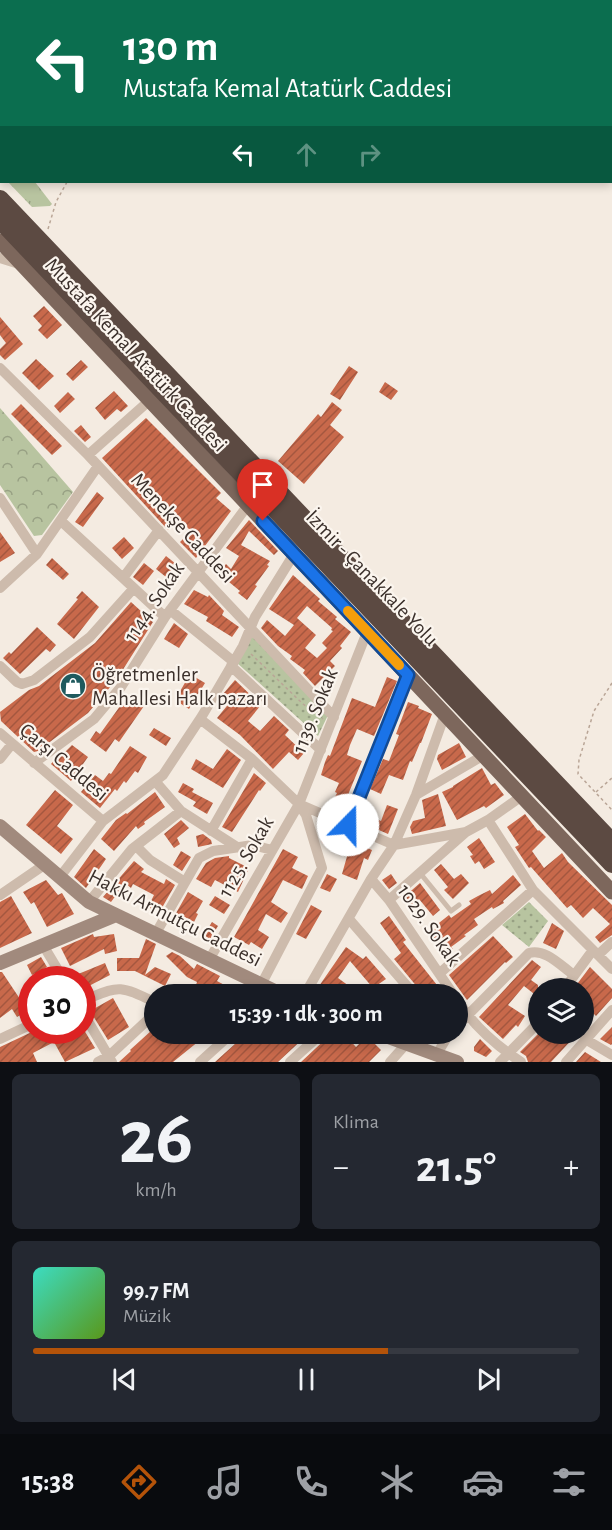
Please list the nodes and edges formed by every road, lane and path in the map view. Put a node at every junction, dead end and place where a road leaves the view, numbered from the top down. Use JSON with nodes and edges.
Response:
{"nodes":[{"id":1,"x":66,"y":183,"type":"edge"},
{"id":2,"x":0,"y":199,"type":"edge"},
{"id":3,"x":0,"y":220,"type":"edge"},
{"id":4,"x":0,"y":241,"type":"edge"},
{"id":5,"x":42,"y":244,"type":"junction"},
{"id":6,"x":0,"y":258,"type":"edge"},
{"id":7,"x":23,"y":266,"type":"junction"},
{"id":8,"x":0,"y":368,"type":"edge"},
{"id":9,"x":150,"y":400,"type":"junction"},
{"id":10,"x":88,"y":455,"type":"junction"},
{"id":11,"x":98,"y":466,"type":"junction"},
{"id":12,"x":0,"y":498,"type":"edge"},
{"id":13,"x":248,"y":505,"type":"junction"},
{"id":14,"x":61,"y":521,"type":"junction"},
{"id":15,"x":159,"y":530,"type":"junction"},
{"id":16,"x":37,"y":554,"type":"junction"},
{"id":17,"x":294,"y":554,"type":"junction"},
{"id":18,"x":198,"y":572,"type":"junction"},
{"id":19,"x":123,"y":578,"type":"junction"},
{"id":20,"x":0,"y":588,"type":"edge"},
{"id":21,"x":134,"y":588,"type":"junction"},
{"id":22,"x":168,"y":613,"type":"junction"},
{"id":23,"x":251,"y":629,"type":"junction"},
{"id":24,"x":367,"y":632,"type":"junction"},
{"id":25,"x":243,"y":646,"type":"junction"},
{"id":26,"x":232,"y":664,"type":"junction"},
{"id":27,"x":0,"y":666,"type":"edge"},
{"id":28,"x":408,"y":675,"type":"junction"},
{"id":29,"x":612,"y":683,"type":"edge"},
{"id":30,"x":445,"y":714,"type":"junction"},
{"id":31,"x":200,"y":719,"type":"junction"},
{"id":32,"x":333,"y":721,"type":"junction"},
{"id":33,"x":0,"y":733,"type":"edge"},
{"id":34,"x":12,"y":744,"type":"junction"},
{"id":35,"x":321,"y":750,"type":"junction"},
{"id":36,"x":484,"y":755,"type":"junction"},
{"id":37,"x":0,"y":759,"type":"edge"},
{"id":38,"x":252,"y":759,"type":"junction"},
{"id":39,"x":34,"y":763,"type":"junction"},
{"id":40,"x":612,"y":778,"type":"edge"},
{"id":41,"x":155,"y":781,"type":"junction"},
{"id":42,"x":596,"y":792,"type":"junction"},
{"id":43,"x":416,"y":795,"type":"junction"},
{"id":44,"x":522,"y":796,"type":"junction"},
{"id":45,"x":299,"y":804,"type":"junction"},
{"id":46,"x":612,"y":810,"type":"edge"},
{"id":47,"x":181,"y":811,"type":"junction"},
{"id":48,"x":488,"y":820,"type":"junction"},
{"id":49,"x":103,"y":821,"type":"junction"},
{"id":50,"x":348,"y":825,"type":"junction"},
{"id":51,"x":0,"y":826,"type":"edge"},
{"id":52,"x":211,"y":831,"type":"junction"},
{"id":53,"x":466,"y":832,"type":"junction"},
{"id":54,"x":610,"y":839,"type":"edge"},
{"id":55,"x":394,"y":845,"type":"junction"},
{"id":56,"x":136,"y":846,"type":"junction"},
{"id":57,"x":237,"y":847,"type":"junction"},
{"id":58,"x":272,"y":850,"type":"junction"},
{"id":59,"x":612,"y":864,"type":"edge"},
{"id":60,"x":44,"y":865,"type":"junction"},
{"id":61,"x":420,"y":873,"type":"junction"},
{"id":62,"x":59,"y":878,"type":"junction"},
{"id":63,"x":371,"y":879,"type":"junction"},
{"id":64,"x":185,"y":882,"type":"junction"},
{"id":65,"x":533,"y":890,"type":"junction"},
{"id":66,"x":612,"y":892,"type":"edge"},
{"id":67,"x":0,"y":895,"type":"edge"},
{"id":68,"x":389,"y":900,"type":"junction"},
{"id":69,"x":88,"y":902,"type":"junction"},
{"id":70,"x":459,"y":905,"type":"dead end"},
{"id":71,"x":116,"y":915,"type":"junction"},
{"id":72,"x":349,"y":920,"type":"junction"},
{"id":73,"x":156,"y":933,"type":"junction"},
{"id":74,"x":612,"y":942,"type":"edge"},
{"id":75,"x":43,"y":945,"type":"junction"},
{"id":76,"x":595,"y":953,"type":"junction"},
{"id":77,"x":209,"y":960,"type":"junction"},
{"id":78,"x":0,"y":963,"type":"edge"},
{"id":79,"x":56,"y":966,"type":"edge"},
{"id":80,"x":612,"y":969,"type":"edge"},
{"id":81,"x":440,"y":973,"type":"junction"},
{"id":82,"x":574,"y":975,"type":"junction"},
{"id":83,"x":572,"y":978,"type":"edge"},
{"id":84,"x":256,"y":984,"type":"edge"},
{"id":85,"x":275,"y":984,"type":"edge"},
{"id":86,"x":310,"y":984,"type":"edge"},
{"id":87,"x":405,"y":984,"type":"edge"},
{"id":88,"x":447,"y":984,"type":"edge"},
{"id":89,"x":96,"y":996,"type":"edge"},
{"id":90,"x":144,"y":997,"type":"edge"},
{"id":91,"x":612,"y":1010,"type":"edge"},
{"id":92,"x":468,"y":1015,"type":"edge"},
{"id":93,"x":468,"y":1017,"type":"edge"},
{"id":94,"x":144,"y":1024,"type":"edge"},
{"id":95,"x":594,"y":1029,"type":"edge"},
{"id":96,"x":18,"y":1031,"type":"edge"},
{"id":97,"x":528,"y":1033,"type":"edge"},
{"id":98,"x":96,"y":1034,"type":"edge"},
{"id":99,"x":0,"y":1039,"type":"edge"},
{"id":100,"x":219,"y":1044,"type":"edge"},
{"id":101,"x":310,"y":1044,"type":"edge"},
{"id":102,"x":406,"y":1044,"type":"edge"},
{"id":103,"x":410,"y":1044,"type":"edge"},
{"id":104,"x":443,"y":1044,"type":"edge"},
{"id":105,"x":581,"y":1044,"type":"edge"},
{"id":106,"x":593,"y":1044,"type":"edge"},
{"id":107,"x":508,"y":1053,"type":"junction"},
{"id":108,"x":437,"y":1054,"type":"junction"},
{"id":109,"x":612,"y":1055,"type":"edge"},
{"id":110,"x":111,"y":1059,"type":"edge"},
{"id":111,"x":98,"y":1062,"type":"edge"},
{"id":112,"x":200,"y":1062,"type":"edge"},
{"id":113,"x":290,"y":1062,"type":"edge"},
{"id":114,"x":390,"y":1062,"type":"edge"},
{"id":115,"x":457,"y":1062,"type":"edge"},
{"id":116,"x":500,"y":1062,"type":"edge"},
{"id":117,"x":521,"y":1062,"type":"edge"},
{"id":118,"x":566,"y":1062,"type":"edge"}],
"edges":[{"from":1,"to":5,"type":"path"},
{"from":2,"to":5,"type":"highway","name":"İzmir - Çanakkale Yolu"},
{"from":3,"to":59,"type":"highway","name":"İzmir - Çanakkale Yolu"},
{"from":4,"to":7,"type":"main road","name":"Mustafa Kemal Atatürk Caddesi"},
{"from":5,"to":54,"type":"highway","name":"İzmir - Çanakkale Yolu"},
{"from":6,"to":7,"type":"street"},
{"from":7,"to":9,"type":"main road","name":"Mustafa Kemal Atatürk Caddesi"},
{"from":8,"to":10,"type":"street","name":"Menekşe Caddesi"},
{"from":9,"to":10,"type":"street"},
{"from":9,"to":13,"type":"main road","name":"Mustafa Kemal Atatürk Caddesi"},
{"from":10,"to":11,"type":"street","name":"Menekşe Caddesi"},
{"from":11,"to":14,"type":"street"},
{"from":11,"to":15,"type":"street","name":"Menekşe Caddesi"},
{"from":12,"to":16,"type":"street"},
{"from":13,"to":17,"type":"main road","name":"Mustafa Kemal Atatürk Caddesi"},
{"from":13,"to":18,"type":"street","name":"1144. Sokak"},
{"from":14,"to":16,"type":"street"},
{"from":14,"to":19,"type":"street"},
{"from":15,"to":18,"type":"street","name":"Menekşe Caddesi"},
{"from":15,"to":19,"type":"street"},
{"from":16,"to":20,"type":"street"},
{"from":17,"to":23,"type":"street"},
{"from":17,"to":24,"type":"main road","name":"Mustafa Kemal Atatürk Caddesi"},
{"from":18,"to":22,"type":"street","name":"1144. Sokak"},
{"from":18,"to":23,"type":"street","name":"Menekşe Caddesi"},
{"from":19,"to":21,"type":"street"},
{"from":21,"to":22,"type":"street"},
{"from":21,"to":27,"type":"street"},
{"from":22,"to":26,"type":"street"},
{"from":22,"to":39,"type":"street","name":"1144. Sokak"},
{"from":23,"to":25,"type":"street"},
{"from":23,"to":32,"type":"street","name":"Menekşe Caddesi"},
{"from":24,"to":28,"type":"main road","name":"Mustafa Kemal Atatürk Caddesi"},
{"from":24,"to":32,"type":"street","name":"1139. Sokak"},
{"from":25,"to":26,"type":"street"},
{"from":25,"to":32,"type":"path"},
{"from":26,"to":31,"type":"street"},
{"from":26,"to":35,"type":"street"},
{"from":28,"to":30,"type":"main road","name":"Mustafa Kemal Atatürk Caddesi"},
{"from":28,"to":50,"type":"street"},
{"from":29,"to":42,"type":"path"},
{"from":30,"to":36,"type":"main road","name":"Mustafa Kemal Atatürk Caddesi"},
{"from":30,"to":43,"type":"street"},
{"from":31,"to":38,"type":"street"},
{"from":31,"to":41,"type":"street"},
{"from":32,"to":35,"type":"street","name":"1139. Sokak"},
{"from":33,"to":34,"type":"street","name":"Çarşı Caddesi"},
{"from":34,"to":37,"type":"street"},
{"from":34,"to":39,"type":"street","name":"Çarşı Caddesi"},
{"from":35,"to":45,"type":"street","name":"1139. Sokak"},
{"from":36,"to":43,"type":"street"},
{"from":36,"to":44,"type":"main road","name":"Mustafa Kemal Atatürk Caddesi"},
{"from":38,"to":45,"type":"street"},
{"from":38,"to":52,"type":"street"},
{"from":39,"to":49,"type":"street","name":"Çarşı Caddesi"},
{"from":40,"to":42,"type":"path"},
{"from":41,"to":47,"type":"street"},
{"from":41,"to":49,"type":"street"},
{"from":42,"to":46,"type":"path"},
{"from":43,"to":55,"type":"street"},
{"from":44,"to":48,"type":"street"},
{"from":44,"to":66,"type":"main road","name":"Mustafa Kemal Atatürk Caddesi"},
{"from":45,"to":50,"type":"street"},
{"from":45,"to":58,"type":"street","name":"1125. Sokak"},
{"from":45,"to":85,"type":"street"},
{"from":47,"to":52,"type":"street"},
{"from":47,"to":56,"type":"street"},
{"from":48,"to":53,"type":"street"},
{"from":48,"to":65,"type":"street"},
{"from":49,"to":62,"type":"street"},
{"from":50,"to":55,"type":"street"},
{"from":51,"to":60,"type":"main road","name":"Hakkı Armutçu Caddesi"},
{"from":52,"to":57,"type":"street"},
{"from":53,"to":55,"type":"street"},
{"from":53,"to":61,"type":"street"},
{"from":55,"to":63,"type":"street"},
{"from":56,"to":64,"type":"street"},
{"from":56,"to":69,"type":"street"},
{"from":57,"to":58,"type":"street"},
{"from":57,"to":64,"type":"street"},
{"from":58,"to":77,"type":"street","name":"1125. Sokak"},
{"from":60,"to":62,"type":"main road","name":"Hakkı Armutçu Caddesi"},
{"from":60,"to":67,"type":"street"},
{"from":61,"to":68,"type":"street"},
{"from":61,"to":70,"type":"lane"},
{"from":62,"to":69,"type":"main road","name":"Hakkı Armutçu Caddesi"},
{"from":63,"to":68,"type":"street","name":"1029. Sokak"},
{"from":63,"to":72,"type":"street"},
{"from":64,"to":73,"type":"street"},
{"from":65,"to":76,"type":"street"},
{"from":65,"to":81,"type":"street"},
{"from":68,"to":81,"type":"street","name":"1029. Sokak"},
{"from":69,"to":71,"type":"main road","name":"Hakkı Armutçu Caddesi"},
{"from":71,"to":73,"type":"main road","name":"Hakkı Armutçu Caddesi"},
{"from":71,"to":75,"type":"main road"},
{"from":72,"to":86,"type":"street"},
{"from":72,"to":87,"type":"street"},
{"from":73,"to":77,"type":"main road","name":"Hakkı Armutçu Caddesi"},
{"from":74,"to":76,"type":"street"},
{"from":75,"to":78,"type":"main road"},
{"from":75,"to":79,"type":"street"},
{"from":76,"to":80,"type":"street"},
{"from":76,"to":82,"type":"street"},
{"from":77,"to":84,"type":"main road","name":"Hakkı Armutçu Caddesi"},
{"from":81,"to":88,"type":"street","name":"1029. Sokak"},
{"from":82,"to":83,"type":"street"},
{"from":82,"to":92,"type":"street"},
{"from":89,"to":90,"type":"street"},
{"from":91,"to":95,"type":"street"},
{"from":93,"to":107,"type":"street"},
{"from":94,"to":110,"type":"street"},
{"from":96,"to":99,"type":"street"},
{"from":97,"to":107,"type":"street"},
{"from":98,"to":110,"type":"street"},
{"from":100,"to":112,"type":"street"},
{"from":101,"to":113,"type":"street"},
{"from":102,"to":114,"type":"street"},
{"from":103,"to":108,"type":"main road"},
{"from":104,"to":108,"type":"street"},
{"from":105,"to":118,"type":"street"},
{"from":106,"to":109,"type":"street"},
{"from":107,"to":116,"type":"street"},
{"from":107,"to":117,"type":"street"},
{"from":108,"to":115,"type":"main road"},
{"from":110,"to":111,"type":"street"}]}
